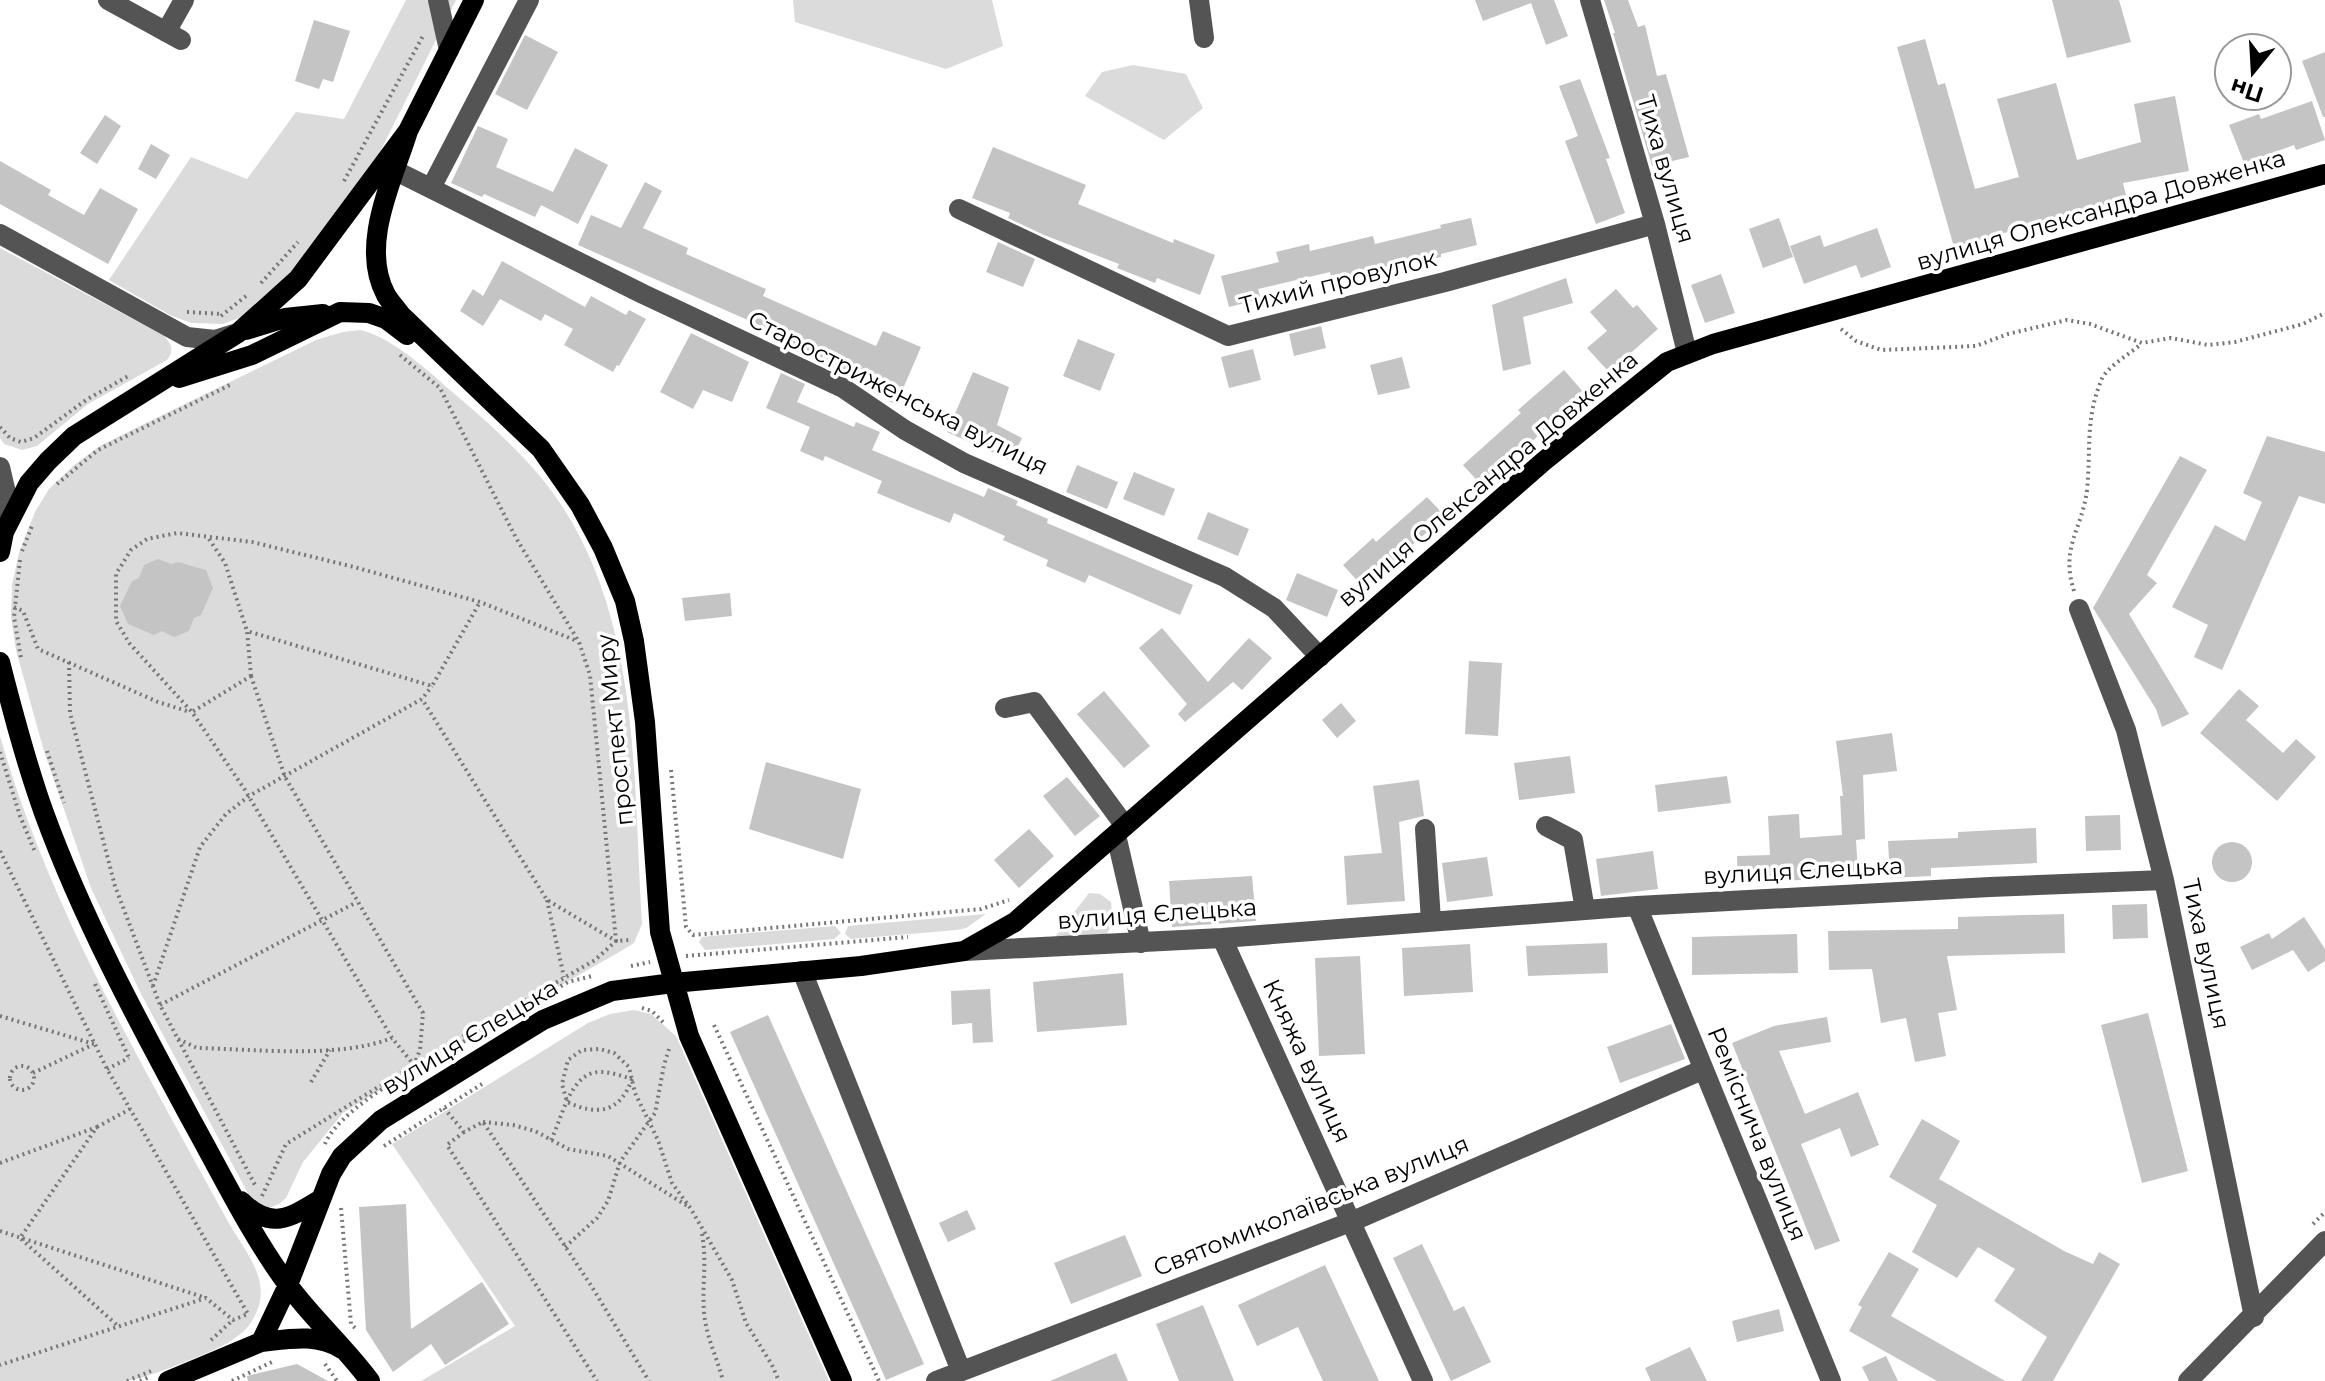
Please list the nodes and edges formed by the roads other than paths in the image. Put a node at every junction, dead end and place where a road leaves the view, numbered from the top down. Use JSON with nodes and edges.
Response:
{"nodes":[{"id":1,"x":108,"y":0,"type":"edge"},
{"id":2,"x":184,"y":0,"type":"edge"},
{"id":3,"x":474,"y":0,"type":"edge"},
{"id":4,"x":529,"y":0,"type":"edge"},
{"id":5,"x":1199,"y":0,"type":"edge"},
{"id":6,"x":1590,"y":0,"type":"edge"},
{"id":7,"x":439,"y":3,"type":"edge"},
{"id":8,"x":1204,"y":38,"type":"dead end"},
{"id":9,"x":449,"y":50,"type":"junction"},
{"id":10,"x":408,"y":131,"type":"junction"},
{"id":11,"x":396,"y":171,"type":"junction"},
{"id":12,"x":2325,"y":174,"type":"edge"},
{"id":13,"x":431,"y":188,"type":"junction"},
{"id":14,"x":959,"y":209,"type":"dead end"},
{"id":15,"x":1655,"y":224,"type":"junction"},
{"id":16,"x":0,"y":234,"type":"edge"},
{"id":17,"x":340,"y":312,"type":"junction"},
{"id":18,"x":238,"y":333,"type":"junction"},
{"id":19,"x":1687,"y":353,"type":"junction"},
{"id":20,"x":456,"y":370,"type":"junction"},
{"id":21,"x":160,"y":383,"type":"junction"},
{"id":22,"x":0,"y":467,"type":"edge"},
{"id":23,"x":2,"y":542,"type":"edge"},
{"id":24,"x":2079,"y":609,"type":"road end"},
{"id":25,"x":1320,"y":657,"type":"junction"},
{"id":26,"x":0,"y":662,"type":"edge"},
{"id":27,"x":1005,"y":708,"type":"dead end"},
{"id":28,"x":1546,"y":826,"type":"dead end"},
{"id":29,"x":1425,"y":829,"type":"dead end"},
{"id":30,"x":1120,"y":830,"type":"junction"},
{"id":31,"x":2164,"y":880,"type":"junction"},
{"id":32,"x":1637,"y":906,"type":"junction"},
{"id":33,"x":1585,"y":910,"type":"junction"},
{"id":34,"x":1431,"y":921,"type":"junction"},
{"id":35,"x":1222,"y":938,"type":"junction"},
{"id":36,"x":1141,"y":943,"type":"junction"},
{"id":37,"x":964,"y":951,"type":"junction"},
{"id":38,"x":802,"y":971,"type":"junction"},
{"id":39,"x":673,"y":983,"type":"junction"},
{"id":40,"x":1702,"y":1070,"type":"junction"},
{"id":41,"x":230,"y":1190,"type":"junction"},
{"id":42,"x":332,"y":1198,"type":"junction"},
{"id":43,"x":1353,"y":1221,"type":"junction"},
{"id":44,"x":2325,"y":1241,"type":"edge"},
{"id":45,"x":288,"y":1285,"type":"junction"},
{"id":46,"x":2254,"y":1317,"type":"junction"},
{"id":47,"x":261,"y":1342,"type":"junction"},
{"id":48,"x":352,"y":1355,"type":"junction"},
{"id":49,"x":961,"y":1371,"type":"junction"},
{"id":50,"x":160,"y":1378,"type":"edge"},
{"id":51,"x":370,"y":1381,"type":"edge"},
{"id":52,"x":842,"y":1381,"type":"edge"},
{"id":53,"x":936,"y":1381,"type":"edge"},
{"id":54,"x":1423,"y":1381,"type":"edge"},
{"id":55,"x":1831,"y":1381,"type":"edge"},
{"id":56,"x":2188,"y":1381,"type":"edge"}],
"edges":[{"from":1,"to":2,"type":"street"},
{"from":3,"to":9,"type":"main road","name":"проспект Миру"},
{"from":4,"to":13,"type":"street"},
{"from":5,"to":8,"type":"street"},
{"from":6,"to":15,"type":"street","name":"Тиха вулиця"},
{"from":7,"to":9,"type":"street"},
{"from":9,"to":10,"type":"main road","name":"проспект Миру"},
{"from":10,"to":11,"type":"main road","name":"проспект Миру"},
{"from":10,"to":18,"type":"main road","name":"проспект Миру"},
{"from":11,"to":13,"type":"street","name":"Старостриженська вулиця"},
{"from":11,"to":20,"type":"main road","name":"проспект Миру"},
{"from":12,"to":19,"type":"main road","name":"вулиця Олександра Довженка"},
{"from":13,"to":25,"type":"street","name":"Старостриженська вулиця"},
{"from":14,"to":15,"type":"street","name":"Тихий провулок"},
{"from":15,"to":19,"type":"street","name":"Тиха вулиця"},
{"from":16,"to":18,"type":"street"},
{"from":17,"to":18,"type":"main road"},
{"from":17,"to":20,"type":"main road"},
{"from":17,"to":21,"type":"main road"},
{"from":18,"to":21,"type":"main road","name":"проспект Миру"},
{"from":19,"to":25,"type":"main road","name":"вулиця Олександра Довженка"},
{"from":20,"to":39,"type":"main road","name":"проспект Миру"},
{"from":21,"to":23,"type":"main road","name":"проспект Миру"},
{"from":22,"to":23,"type":"street"},
{"from":24,"to":31,"type":"street","name":"Тиха вулиця"},
{"from":25,"to":30,"type":"main road","name":"вулиця Олександра Довженка"},
{"from":26,"to":41,"type":"main road"},
{"from":27,"to":30,"type":"street"},
{"from":28,"to":33,"type":"street"},
{"from":29,"to":34,"type":"street"},
{"from":30,"to":36,"type":"street"},
{"from":30,"to":37,"type":"main road","name":"вулиця Олександра Довженка"},
{"from":31,"to":32,"type":"street","name":"вулиця Єлецька"},
{"from":31,"to":46,"type":"street","name":"Тиха вулиця"},
{"from":32,"to":33,"type":"street","name":"вулиця Єлецька"},
{"from":32,"to":40,"type":"street","name":"Реміснича вулиця"},
{"from":33,"to":34,"type":"street","name":"вулиця Єлецька"},
{"from":34,"to":35,"type":"street","name":"вулиця Єлецька"},
{"from":35,"to":36,"type":"street","name":"вулиця Єлецька"},
{"from":35,"to":43,"type":"street","name":"Княжа вулиця"},
{"from":36,"to":37,"type":"street","name":"вулиця Єлецька"},
{"from":37,"to":38,"type":"main road","name":"вулиця Єлецька"},
{"from":38,"to":39,"type":"main road","name":"вулиця Єлецька"},
{"from":38,"to":49,"type":"street"},
{"from":39,"to":42,"type":"main road","name":"вулиця Єлецька"},
{"from":39,"to":52,"type":"main road","name":"проспект Миру"},
{"from":40,"to":43,"type":"street","name":"Святомиколаївська вулиця"},
{"from":40,"to":55,"type":"street","name":"Реміснича вулиця"},
{"from":41,"to":42,"type":"main road"},
{"from":41,"to":45,"type":"main road"},
{"from":42,"to":45,"type":"main road","name":"вулиця Єлецька"},
{"from":43,"to":49,"type":"street","name":"Святомиколаївська вулиця"},
{"from":43,"to":54,"type":"street","name":"Княжа вулиця"},
{"from":44,"to":46,"type":"street"},
{"from":45,"to":47,"type":"main road","name":"вулиця Єлецька"},
{"from":45,"to":48,"type":"main road"},
{"from":46,"to":56,"type":"street"},
{"from":47,"to":48,"type":"main road"},
{"from":47,"to":50,"type":"main road"},
{"from":48,"to":51,"type":"main road"},
{"from":49,"to":53,"type":"street","name":"Святомиколаївська вулиця"}]}
